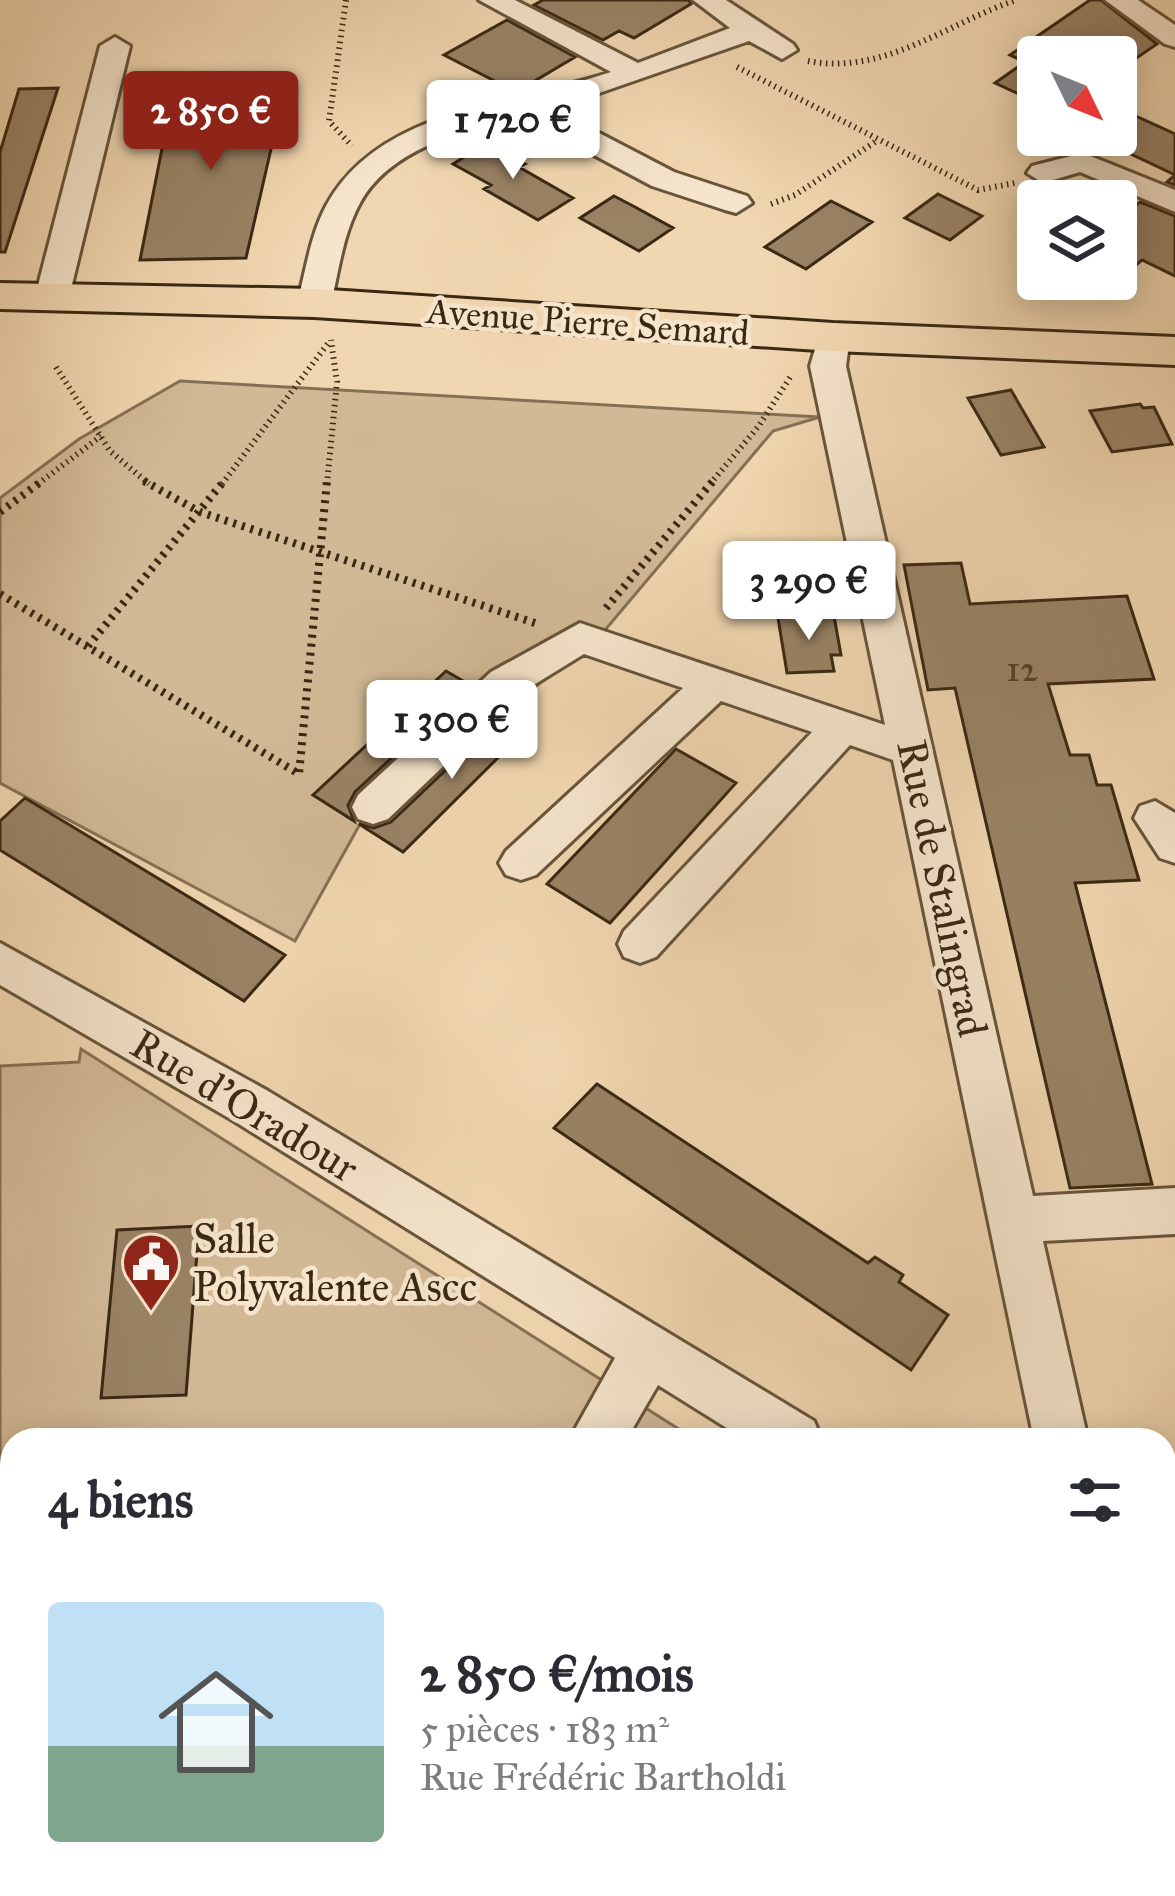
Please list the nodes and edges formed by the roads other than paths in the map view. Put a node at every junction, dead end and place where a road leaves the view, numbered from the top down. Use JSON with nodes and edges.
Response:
{"nodes":[{"id":1,"x":493,"y":0,"type":"edge"},
{"id":2,"x":706,"y":0,"type":"edge"},
{"id":3,"x":1119,"y":0,"type":"edge"},
{"id":4,"x":749,"y":31,"type":"junction"},
{"id":5,"x":1175,"y":38,"type":"edge"},
{"id":6,"x":115,"y":46,"type":"dead end"},
{"id":7,"x":782,"y":50,"type":"road end"},
{"id":8,"x":635,"y":73,"type":"junction"},
{"id":9,"x":525,"y":106,"type":"junction"},
{"id":10,"x":1042,"y":172,"type":"road end"},
{"id":11,"x":1175,"y":202,"type":"edge"},
{"id":12,"x":736,"y":203,"type":"road end"},
{"id":13,"x":0,"y":296,"type":"edge"},
{"id":14,"x":52,"y":297,"type":"junction"},
{"id":15,"x":329,"y":316,"type":"junction"},
{"id":16,"x":831,"y":351,"type":"junction"},
{"id":17,"x":1175,"y":351,"type":"edge"},
{"id":18,"x":715,"y":683,"type":"junction"},
{"id":19,"x":843,"y":726,"type":"junction"},
{"id":20,"x":915,"y":751,"type":"junction"},
{"id":21,"x":374,"y":807,"type":"dead end"},
{"id":22,"x":521,"y":863,"type":"dead end"},
{"id":23,"x":640,"y":944,"type":"dead end"},
{"id":24,"x":0,"y":962,"type":"edge"},
{"id":25,"x":1175,"y":1211,"type":"edge"},
{"id":26,"x":1014,"y":1220,"type":"junction"},
{"id":27,"x":649,"y":1351,"type":"junction"},
{"id":28,"x":603,"y":1428,"type":"edge"},
{"id":29,"x":775,"y":1428,"type":"edge"},
{"id":30,"x":1058,"y":1428,"type":"edge"}],
"edges":[{"from":1,"to":8,"type":"street"},
{"from":2,"to":4,"type":"street"},
{"from":3,"to":5,"type":"street"},
{"from":4,"to":7,"type":"street"},
{"from":4,"to":8,"type":"street"},
{"from":6,"to":14,"type":"street"},
{"from":8,"to":9,"type":"street"},
{"from":9,"to":12,"type":"street"},
{"from":9,"to":15,"type":"street"},
{"from":10,"to":11,"type":"street"},
{"from":13,"to":14,"type":"main road","name":"Avenue Pierre Semard"},
{"from":14,"to":15,"type":"main road","name":"Avenue Pierre Semard"},
{"from":15,"to":16,"type":"main road","name":"Avenue Pierre Semard"},
{"from":16,"to":17,"type":"main road","name":"Avenue Pierre Semard"},
{"from":16,"to":20,"type":"street","name":"Rue de Stalingrad"},
{"from":18,"to":19,"type":"street"},
{"from":18,"to":21,"type":"street"},
{"from":18,"to":22,"type":"street"},
{"from":19,"to":20,"type":"street"},
{"from":19,"to":23,"type":"street"},
{"from":20,"to":26,"type":"street","name":"Rue de Stalingrad"},
{"from":24,"to":27,"type":"street","name":"Rue d'Oradour"},
{"from":25,"to":26,"type":"street"},
{"from":26,"to":30,"type":"street","name":"Rue de Stalingrad"},
{"from":27,"to":28,"type":"street"},
{"from":27,"to":29,"type":"street","name":"Rue d'Oradour"}]}
